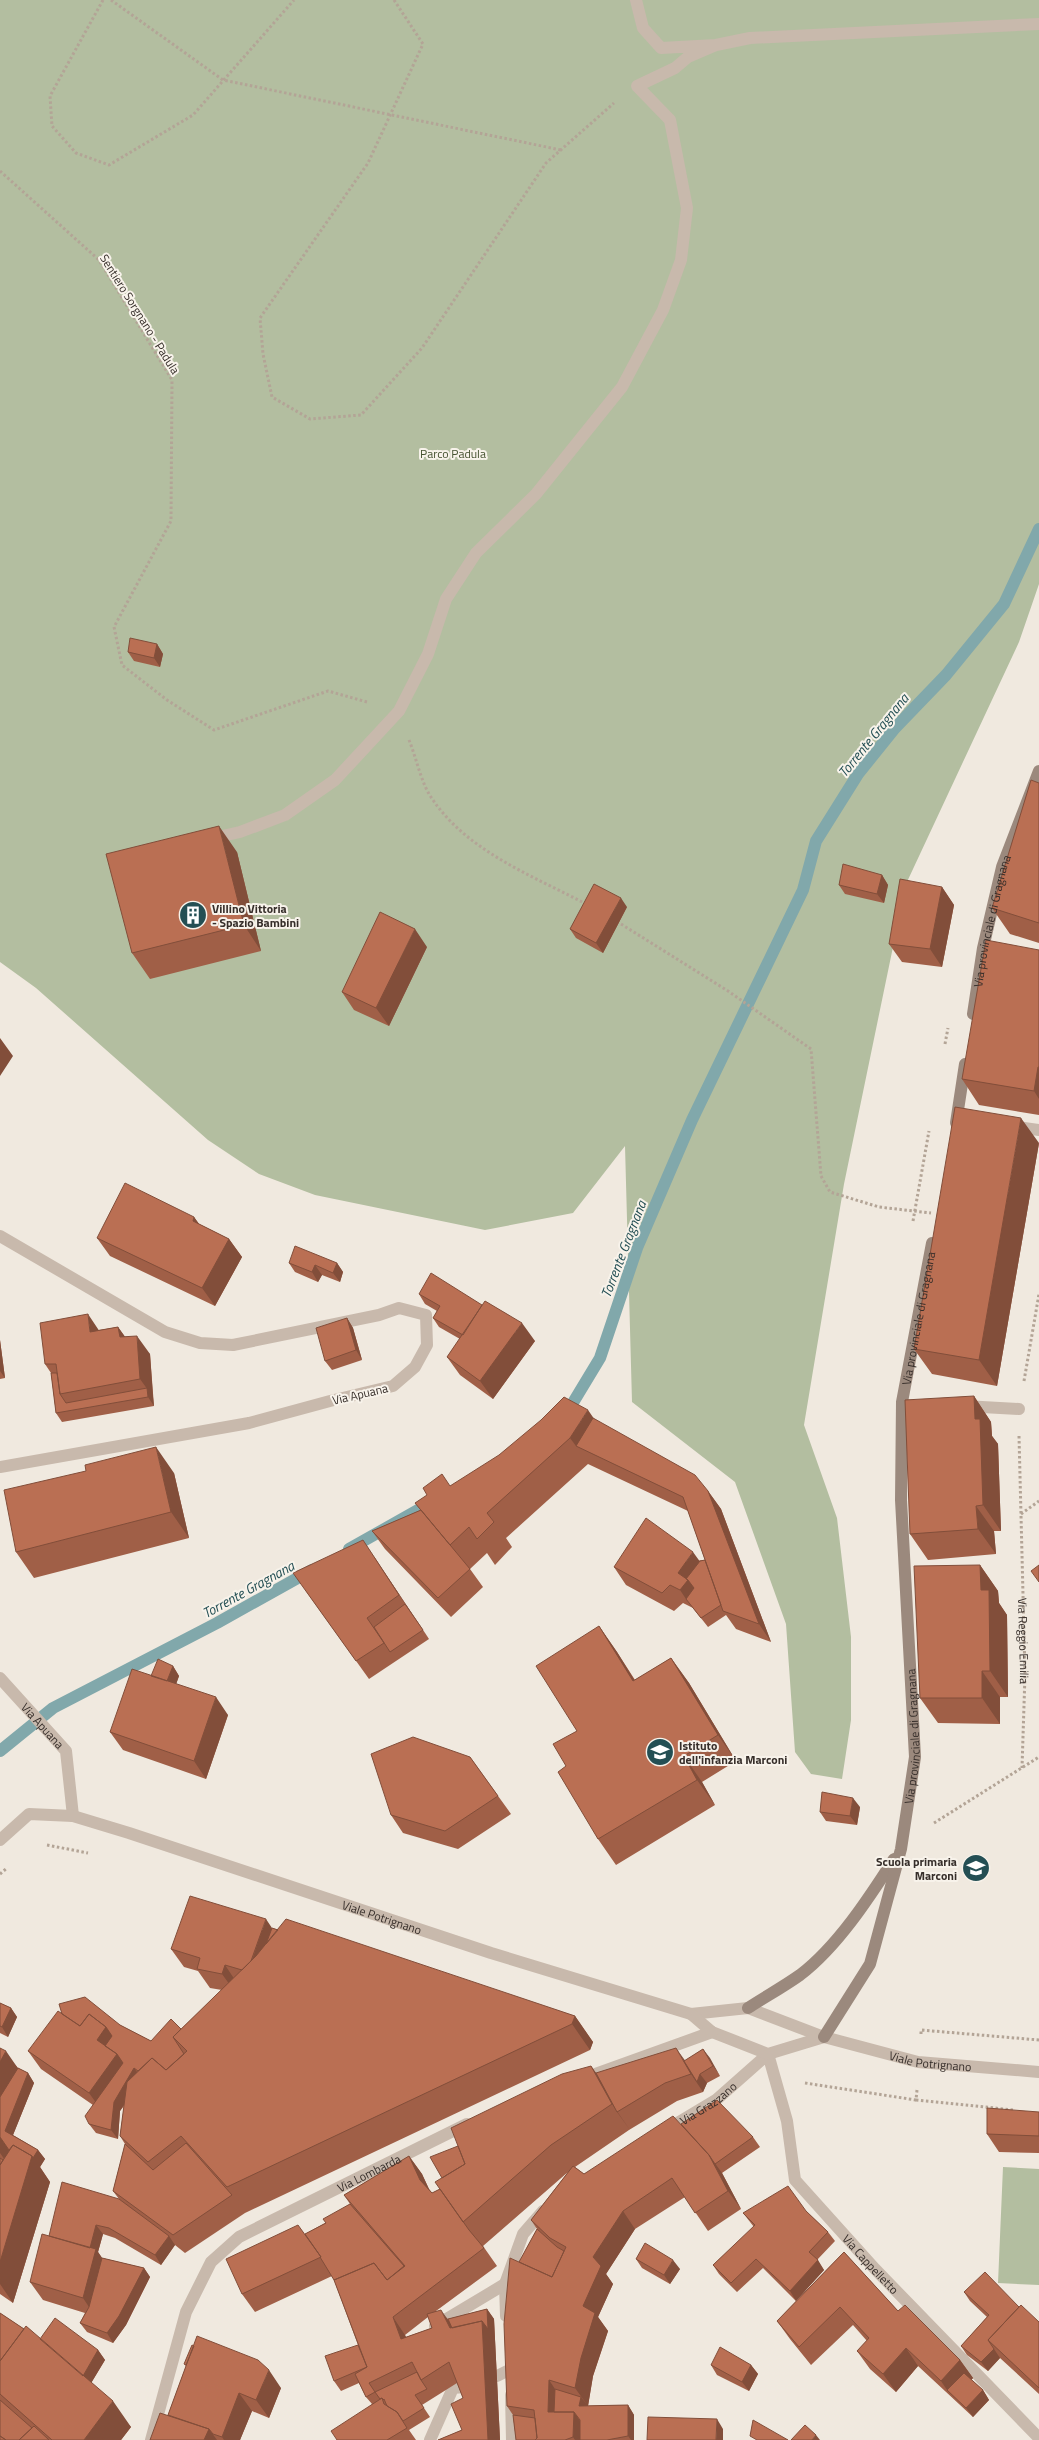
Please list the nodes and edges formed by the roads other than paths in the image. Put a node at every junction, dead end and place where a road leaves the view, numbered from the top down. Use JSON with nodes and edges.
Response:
{"nodes":[{"id":1,"x":636,"y":0,"type":"edge"},
{"id":2,"x":1039,"y":24,"type":"edge"},
{"id":3,"x":716,"y":45,"type":"junction"},
{"id":4,"x":1039,"y":771,"type":"edge"},
{"id":5,"x":195,"y":842,"type":"edge"},
{"id":6,"x":972,"y":1025,"type":"edge"},
{"id":7,"x":967,"y":1052,"type":"edge"},
{"id":8,"x":1002,"y":1124,"type":"edge"},
{"id":9,"x":1039,"y":1130,"type":"edge"},
{"id":10,"x":953,"y":1136,"type":"edge"},
{"id":11,"x":938,"y":1214,"type":"edge"},
{"id":12,"x":0,"y":1236,"type":"edge"},
{"id":13,"x":950,"y":1405,"type":"edge"},
{"id":14,"x":1019,"y":1410,"type":"road end"},
{"id":15,"x":0,"y":1467,"type":"edge"},
{"id":16,"x":0,"y":1678,"type":"edge"},
{"id":17,"x":73,"y":1816,"type":"junction"},
{"id":18,"x":0,"y":1840,"type":"edge"},
{"id":19,"x":900,"y":1849,"type":"junction"},
{"id":20,"x":748,"y":2008,"type":"junction"},
{"id":21,"x":691,"y":2014,"type":"junction"},
{"id":22,"x":712,"y":2032,"type":"junction"},
{"id":23,"x":824,"y":2037,"type":"junction"},
{"id":24,"x":768,"y":2054,"type":"junction"},
{"id":25,"x":1039,"y":2072,"type":"edge"},
{"id":26,"x":575,"y":2081,"type":"edge"},
{"id":27,"x":476,"y":2120,"type":"edge"},
{"id":28,"x":657,"y":2135,"type":"edge"},
{"id":29,"x":552,"y":2203,"type":"edge"},
{"id":30,"x":505,"y":2284,"type":"junction"},
{"id":31,"x":507,"y":2329,"type":"edge"},
{"id":32,"x":424,"y":2337,"type":"edge"},
{"id":33,"x":497,"y":2376,"type":"dead end"},
{"id":34,"x":464,"y":2388,"type":"edge"},
{"id":35,"x":1039,"y":2438,"type":"edge"},
{"id":36,"x":151,"y":2440,"type":"edge"},
{"id":37,"x":430,"y":2440,"type":"edge"},
{"id":38,"x":512,"y":2440,"type":"edge"}],
"edges":[{"from":1,"to":3,"type":"street"},
{"from":2,"to":3,"type":"street"},
{"from":3,"to":5,"type":"street"},
{"from":4,"to":6,"type":"main road","name":"Via provinciale di Gragnana"},
{"from":7,"to":10,"type":"main road"},
{"from":8,"to":9,"type":"street"},
{"from":11,"to":19,"type":"main road","name":"Via provinciale di Gragnana"},
{"from":12,"to":15,"type":"street","name":"Via Apuana"},
{"from":13,"to":14,"type":"street"},
{"from":16,"to":17,"type":"street","name":"Via Apuana"},
{"from":17,"to":18,"type":"street"},
{"from":17,"to":21,"type":"street","name":"Viale Potrignano"},
{"from":19,"to":20,"type":"main road"},
{"from":19,"to":23,"type":"main road","name":"Via provinciale di Gragnana"},
{"from":20,"to":21,"type":"street","name":"Viale Potrignano"},
{"from":20,"to":23,"type":"street","name":"Viale Potrignano"},
{"from":21,"to":22,"type":"street","name":"Viale Potrignano"},
{"from":22,"to":24,"type":"street","name":"Viale Potrignano"},
{"from":22,"to":26,"type":"street"},
{"from":23,"to":24,"type":"street"},
{"from":23,"to":25,"type":"street","name":"Viale Potrignano"},
{"from":24,"to":28,"type":"street","name":"Via Grazzano"},
{"from":24,"to":35,"type":"street","name":"Via Cappelletto"},
{"from":27,"to":36,"type":"street","name":"Via Lombarda"},
{"from":29,"to":30,"type":"street"},
{"from":30,"to":31,"type":"street"},
{"from":30,"to":32,"type":"street"},
{"from":33,"to":38,"type":"street"},
{"from":34,"to":37,"type":"street"}]}
